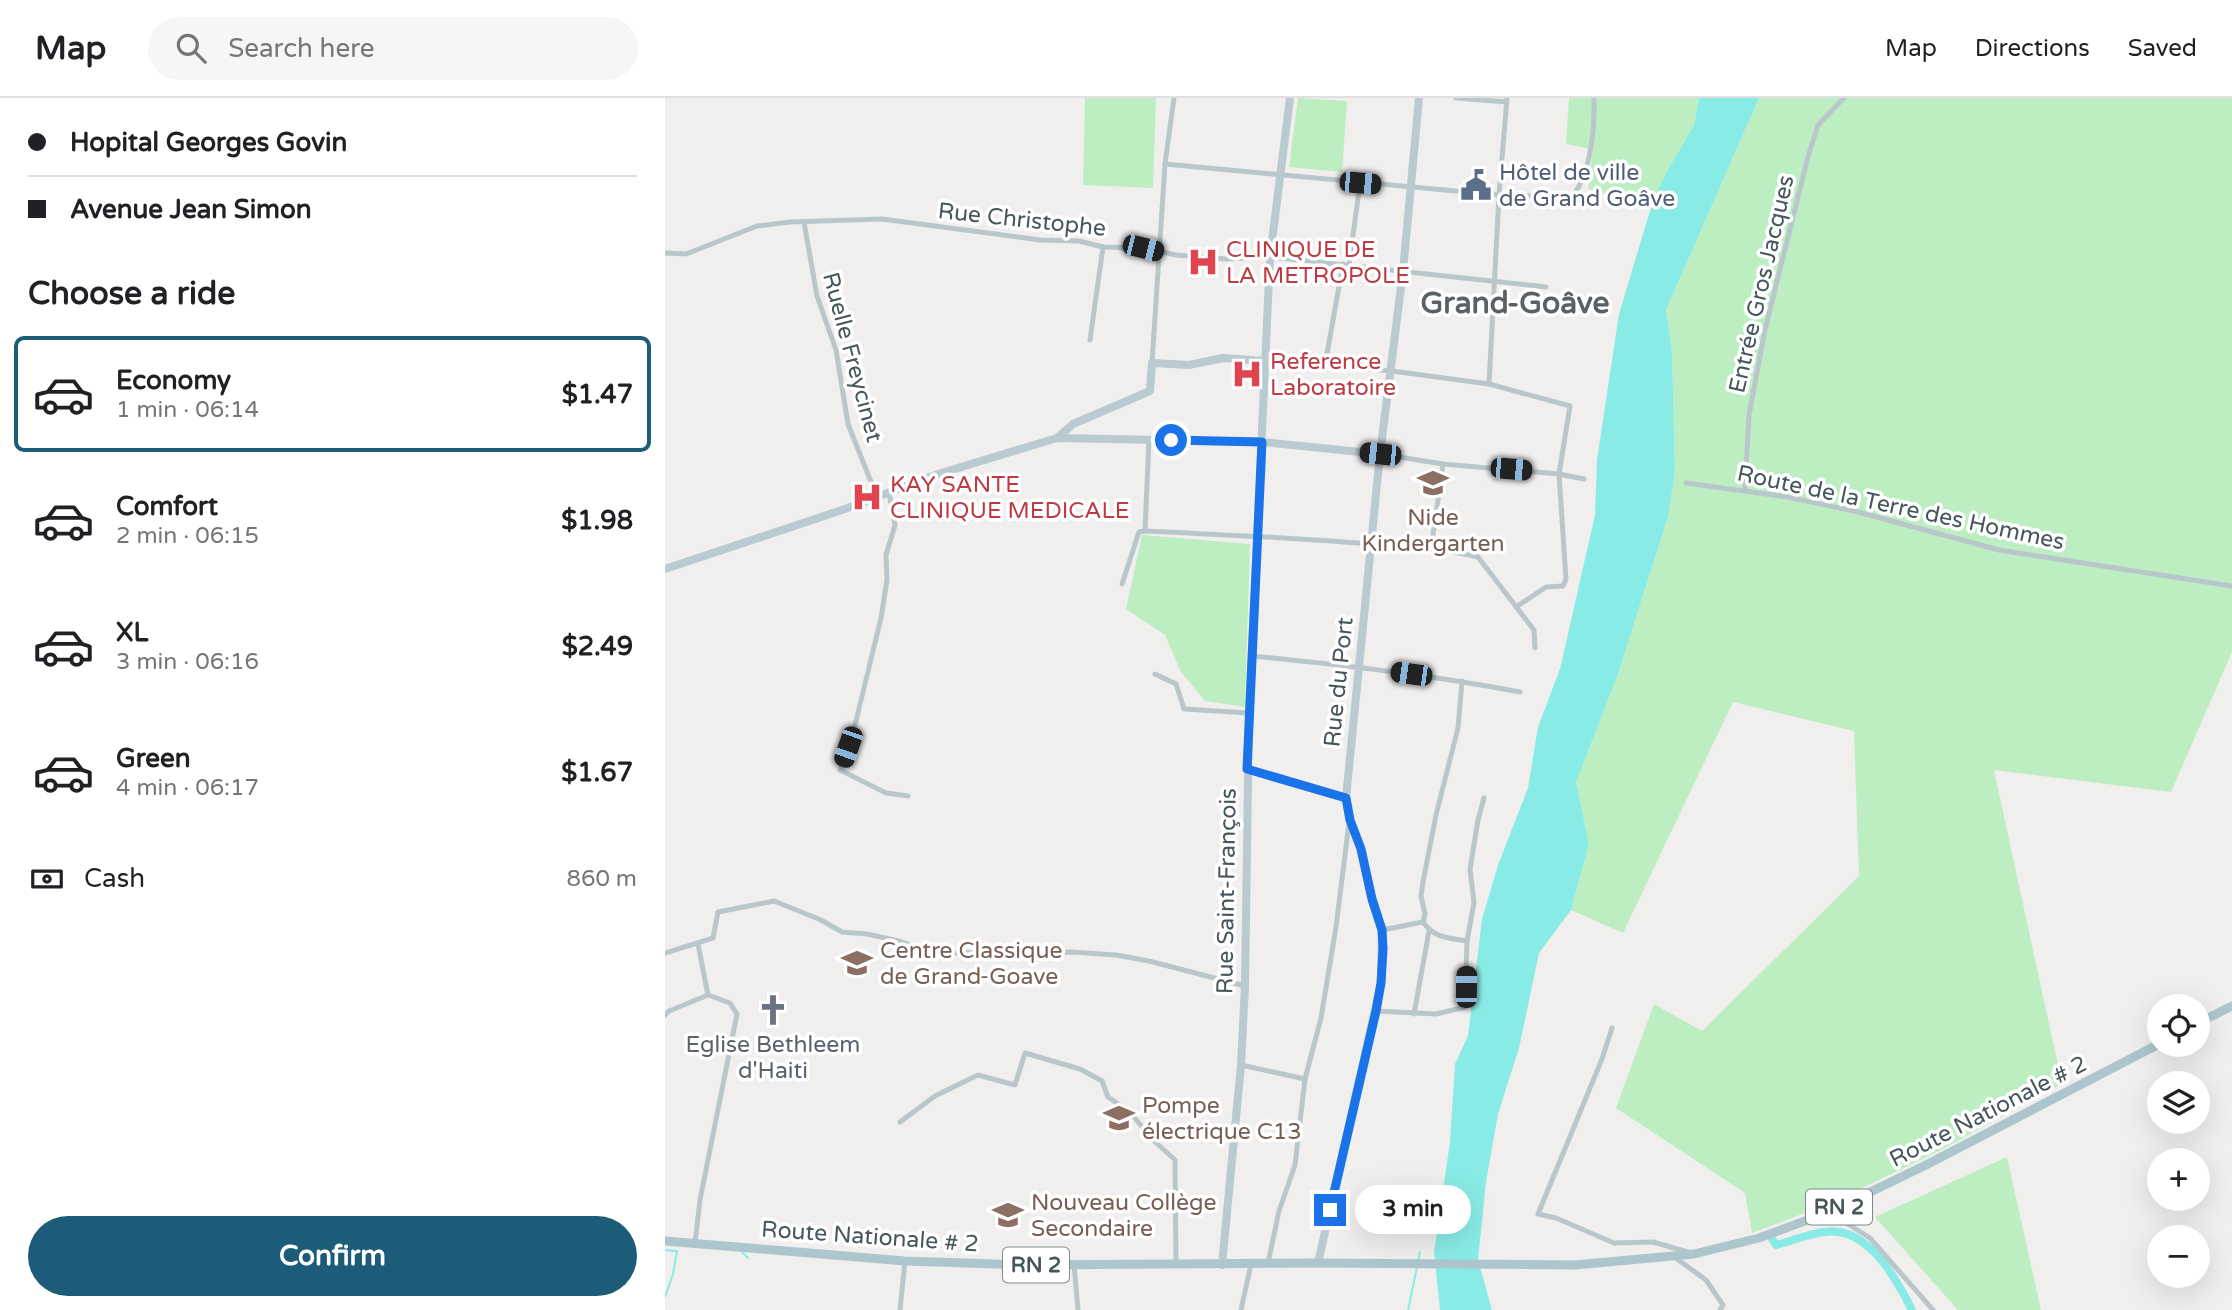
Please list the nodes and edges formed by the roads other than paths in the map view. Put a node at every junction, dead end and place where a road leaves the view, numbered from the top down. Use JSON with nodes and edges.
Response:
{"nodes":[{"id":1,"x":1174,"y":98,"type":"edge"},
{"id":2,"x":1290,"y":98,"type":"edge"},
{"id":3,"x":1419,"y":98,"type":"edge"},
{"id":4,"x":1456,"y":98,"type":"edge"},
{"id":5,"x":1594,"y":98,"type":"edge"},
{"id":6,"x":1844,"y":98,"type":"edge"},
{"id":7,"x":1507,"y":100,"type":"edge"},
{"id":8,"x":1165,"y":164,"type":"junction"},
{"id":9,"x":1280,"y":174,"type":"junction"},
{"id":10,"x":1360,"y":183,"type":"junction"},
{"id":11,"x":1411,"y":188,"type":"junction"},
{"id":12,"x":1499,"y":195,"type":"junction"},
{"id":13,"x":804,"y":222,"type":"junction"},
{"id":14,"x":1103,"y":247,"type":"junction"},
{"id":15,"x":1160,"y":252,"type":"junction"},
{"id":16,"x":665,"y":253,"type":"edge"},
{"id":17,"x":1270,"y":257,"type":"junction"},
{"id":18,"x":1346,"y":264,"type":"junction"},
{"id":19,"x":1403,"y":271,"type":"junction"},
{"id":20,"x":1494,"y":281,"type":"junction"},
{"id":21,"x":1546,"y":287,"type":"dead end"},
{"id":22,"x":1090,"y":340,"type":"dead end"},
{"id":23,"x":1265,"y":361,"type":"junction"},
{"id":24,"x":1152,"y":363,"type":"junction"},
{"id":25,"x":1325,"y":365,"type":"junction"},
{"id":26,"x":1392,"y":371,"type":"junction"},
{"id":27,"x":1489,"y":384,"type":"junction"},
{"id":28,"x":1057,"y":438,"type":"junction"},
{"id":29,"x":1149,"y":439,"type":"junction"},
{"id":30,"x":1262,"y":442,"type":"junction"},
{"id":31,"x":1380,"y":454,"type":"junction"},
{"id":32,"x":1443,"y":464,"type":"junction"},
{"id":33,"x":1559,"y":474,"type":"junction"},
{"id":34,"x":1584,"y":479,"type":"dead end"},
{"id":35,"x":1686,"y":483,"type":"dead end"},
{"id":36,"x":1745,"y":490,"type":"junction"},
{"id":37,"x":889,"y":493,"type":"junction"},
{"id":38,"x":877,"y":497,"type":"junction"},
{"id":39,"x":1145,"y":531,"type":"junction"},
{"id":40,"x":1257,"y":536,"type":"junction"},
{"id":41,"x":1372,"y":544,"type":"junction"},
{"id":42,"x":1431,"y":549,"type":"junction"},
{"id":43,"x":665,"y":569,"type":"edge"},
{"id":44,"x":1122,"y":584,"type":"dead end"},
{"id":45,"x":2232,"y":586,"type":"edge"},
{"id":46,"x":1516,"y":607,"type":"junction"},
{"id":47,"x":1535,"y":648,"type":"dead end"},
{"id":48,"x":1252,"y":656,"type":"junction"},
{"id":49,"x":1360,"y":667,"type":"junction"},
{"id":50,"x":1154,"y":674,"type":"dead end"},
{"id":51,"x":1462,"y":681,"type":"junction"},
{"id":52,"x":1520,"y":692,"type":"dead end"},
{"id":53,"x":1249,"y":713,"type":"junction"},
{"id":54,"x":1247,"y":769,"type":"junction"},
{"id":55,"x":908,"y":796,"type":"dead end"},
{"id":56,"x":1346,"y":798,"type":"junction"},
{"id":57,"x":1484,"y":798,"type":"dead end"},
{"id":58,"x":1350,"y":820,"type":"junction"},
{"id":59,"x":1423,"y":922,"type":"junction"},
{"id":60,"x":1382,"y":930,"type":"junction"},
{"id":61,"x":1429,"y":931,"type":"junction"},
{"id":62,"x":1467,"y":941,"type":"junction"},
{"id":63,"x":698,"y":944,"type":"junction"},
{"id":64,"x":665,"y":953,"type":"edge"},
{"id":65,"x":1245,"y":986,"type":"junction"},
{"id":66,"x":708,"y":995,"type":"junction"},
{"id":67,"x":2232,"y":1006,"type":"edge"},
{"id":68,"x":1376,"y":1011,"type":"junction"},
{"id":69,"x":1413,"y":1014,"type":"junction"},
{"id":70,"x":665,"y":1016,"type":"edge"},
{"id":71,"x":2210,"y":1017,"type":"edge"},
{"id":72,"x":1612,"y":1028,"type":"dead end"},
{"id":73,"x":2147,"y":1050,"type":"edge"},
{"id":74,"x":1241,"y":1065,"type":"junction"},
{"id":75,"x":1305,"y":1079,"type":"junction"},
{"id":76,"x":900,"y":1122,"type":"dead end"},
{"id":77,"x":1829,"y":1212,"type":"junction"},
{"id":78,"x":665,"y":1241,"type":"edge"},
{"id":79,"x":695,"y":1244,"type":"junction"},
{"id":80,"x":1694,"y":1254,"type":"junction"},
{"id":81,"x":1672,"y":1256,"type":"junction"},
{"id":82,"x":905,"y":1261,"type":"junction"},
{"id":83,"x":1318,"y":1263,"type":"junction"},
{"id":84,"x":1251,"y":1264,"type":"junction"},
{"id":85,"x":1268,"y":1264,"type":"junction"},
{"id":86,"x":1074,"y":1265,"type":"junction"},
{"id":87,"x":1176,"y":1265,"type":"junction"},
{"id":88,"x":1222,"y":1265,"type":"junction"},
{"id":89,"x":900,"y":1310,"type":"edge"},
{"id":90,"x":1077,"y":1310,"type":"edge"},
{"id":91,"x":1241,"y":1310,"type":"edge"},
{"id":92,"x":1720,"y":1310,"type":"edge"},
{"id":93,"x":1933,"y":1310,"type":"edge"}],
"edges":[{"from":1,"to":8,"type":"street"},
{"from":2,"to":9,"type":"street","name":"Rue Saint-François"},
{"from":3,"to":11,"type":"street","name":"Rue du Port"},
{"from":4,"to":7,"type":"street"},
{"from":5,"to":12,"type":"street"},
{"from":6,"to":36,"type":"street","name":"Entrée Gros Jacques"},
{"from":7,"to":12,"type":"street"},
{"from":8,"to":9,"type":"street"},
{"from":8,"to":15,"type":"street"},
{"from":9,"to":10,"type":"street"},
{"from":9,"to":17,"type":"street","name":"Rue Saint-François"},
{"from":10,"to":11,"type":"street"},
{"from":10,"to":18,"type":"street"},
{"from":11,"to":12,"type":"street"},
{"from":11,"to":19,"type":"street","name":"Rue du Port"},
{"from":12,"to":20,"type":"street"},
{"from":13,"to":14,"type":"street","name":"Rue Christophe"},
{"from":13,"to":16,"type":"street","name":"Rue Christophe"},
{"from":13,"to":38,"type":"street","name":"Ruelle Freycinet"},
{"from":14,"to":15,"type":"street","name":"Rue Christophe"},
{"from":14,"to":22,"type":"street"},
{"from":15,"to":17,"type":"street","name":"Rue Christophe"},
{"from":15,"to":24,"type":"street"},
{"from":17,"to":18,"type":"street","name":"Rue Christophe"},
{"from":17,"to":23,"type":"street","name":"Rue Saint-François"},
{"from":18,"to":19,"type":"street","name":"Rue Christophe"},
{"from":18,"to":25,"type":"street"},
{"from":19,"to":20,"type":"street","name":"Rue Christophe"},
{"from":19,"to":26,"type":"street","name":"Rue du Port"},
{"from":20,"to":21,"type":"street","name":"Rue Christophe"},
{"from":20,"to":27,"type":"street"},
{"from":23,"to":24,"type":"street"},
{"from":23,"to":25,"type":"street"},
{"from":23,"to":30,"type":"street","name":"Rue Saint-François"},
{"from":24,"to":28,"type":"street"},
{"from":25,"to":26,"type":"street"},
{"from":26,"to":27,"type":"street"},
{"from":26,"to":31,"type":"street","name":"Rue du Port"},
{"from":27,"to":33,"type":"street"},
{"from":28,"to":29,"type":"street"},
{"from":28,"to":37,"type":"street"},
{"from":29,"to":30,"type":"street"},
{"from":29,"to":39,"type":"street"},
{"from":30,"to":31,"type":"street"},
{"from":30,"to":40,"type":"street","name":"Rue Saint-François"},
{"from":31,"to":32,"type":"street"},
{"from":31,"to":41,"type":"street","name":"Rue du Port"},
{"from":32,"to":33,"type":"street"},
{"from":32,"to":42,"type":"street"},
{"from":33,"to":34,"type":"street"},
{"from":33,"to":46,"type":"street"},
{"from":35,"to":36,"type":"street","name":"Route de la Terre des Hommes"},
{"from":36,"to":45,"type":"street","name":"Route de la Terre des Hommes"},
{"from":37,"to":38,"type":"street"},
{"from":37,"to":55,"type":"street"},
{"from":38,"to":43,"type":"street"},
{"from":39,"to":40,"type":"street"},
{"from":39,"to":44,"type":"street"},
{"from":40,"to":41,"type":"street"},
{"from":40,"to":48,"type":"street","name":"Rue Saint-François"},
{"from":41,"to":42,"type":"street"},
{"from":41,"to":49,"type":"street","name":"Rue du Port"},
{"from":42,"to":46,"type":"street"},
{"from":46,"to":47,"type":"street"},
{"from":48,"to":49,"type":"street"},
{"from":48,"to":53,"type":"street","name":"Rue Saint-François"},
{"from":49,"to":51,"type":"street"},
{"from":49,"to":56,"type":"street","name":"Rue du Port"},
{"from":50,"to":53,"type":"street"},
{"from":51,"to":52,"type":"street"},
{"from":51,"to":59,"type":"street"},
{"from":53,"to":54,"type":"street","name":"Rue Saint-François"},
{"from":54,"to":56,"type":"street"},
{"from":54,"to":65,"type":"street","name":"Rue Saint-François"},
{"from":56,"to":58,"type":"street","name":"Rue du Port"},
{"from":57,"to":62,"type":"street"},
{"from":58,"to":60,"type":"street"},
{"from":58,"to":75,"type":"street","name":"Rue du Port"},
{"from":59,"to":60,"type":"street"},
{"from":59,"to":61,"type":"street"},
{"from":60,"to":68,"type":"street"},
{"from":61,"to":62,"type":"street"},
{"from":61,"to":69,"type":"street"},
{"from":62,"to":69,"type":"street"},
{"from":63,"to":64,"type":"street"},
{"from":63,"to":65,"type":"street"},
{"from":63,"to":66,"type":"street"},
{"from":65,"to":74,"type":"street","name":"Rue Saint-François"},
{"from":66,"to":70,"type":"street"},
{"from":66,"to":79,"type":"street"},
{"from":67,"to":71,"type":"main road"},
{"from":68,"to":69,"type":"street"},
{"from":68,"to":83,"type":"street"},
{"from":72,"to":80,"type":"street"},
{"from":73,"to":77,"type":"main road","name":"Route Nationale # 2","number":"RN 2"},
{"from":74,"to":75,"type":"street"},
{"from":74,"to":88,"type":"street","name":"Rue Saint-François"},
{"from":75,"to":85,"type":"street","name":"Rue du Port"},
{"from":76,"to":87,"type":"street"},
{"from":77,"to":80,"type":"main road","name":"Route Nationale # 2","number":"RN 2"},
{"from":77,"to":93,"type":"street"},
{"from":78,"to":79,"type":"main road","name":"Route Nationale # 2","number":"RN 2"},
{"from":79,"to":82,"type":"main road","name":"Route Nationale # 2","number":"RN 2"},
{"from":80,"to":81,"type":"main road","name":"Route Nationale # 2","number":"RN 2"},
{"from":81,"to":83,"type":"main road","name":"Route Nationale # 2","number":"RN 2"},
{"from":81,"to":92,"type":"street"},
{"from":82,"to":86,"type":"main road","name":"Route Nationale # 2","number":"RN 2"},
{"from":82,"to":89,"type":"street"},
{"from":83,"to":85,"type":"main road","name":"Route Nationale # 2","number":"RN 2"},
{"from":84,"to":85,"type":"main road","name":"Route Nationale # 2","number":"RN 2"},
{"from":84,"to":88,"type":"main road","name":"Route Nationale # 2","number":"RN 2"},
{"from":84,"to":91,"type":"street"},
{"from":86,"to":87,"type":"main road","name":"Route Nationale # 2","number":"RN 2"},
{"from":86,"to":90,"type":"street"},
{"from":87,"to":88,"type":"main road","name":"Route Nationale # 2","number":"RN 2"}]}
